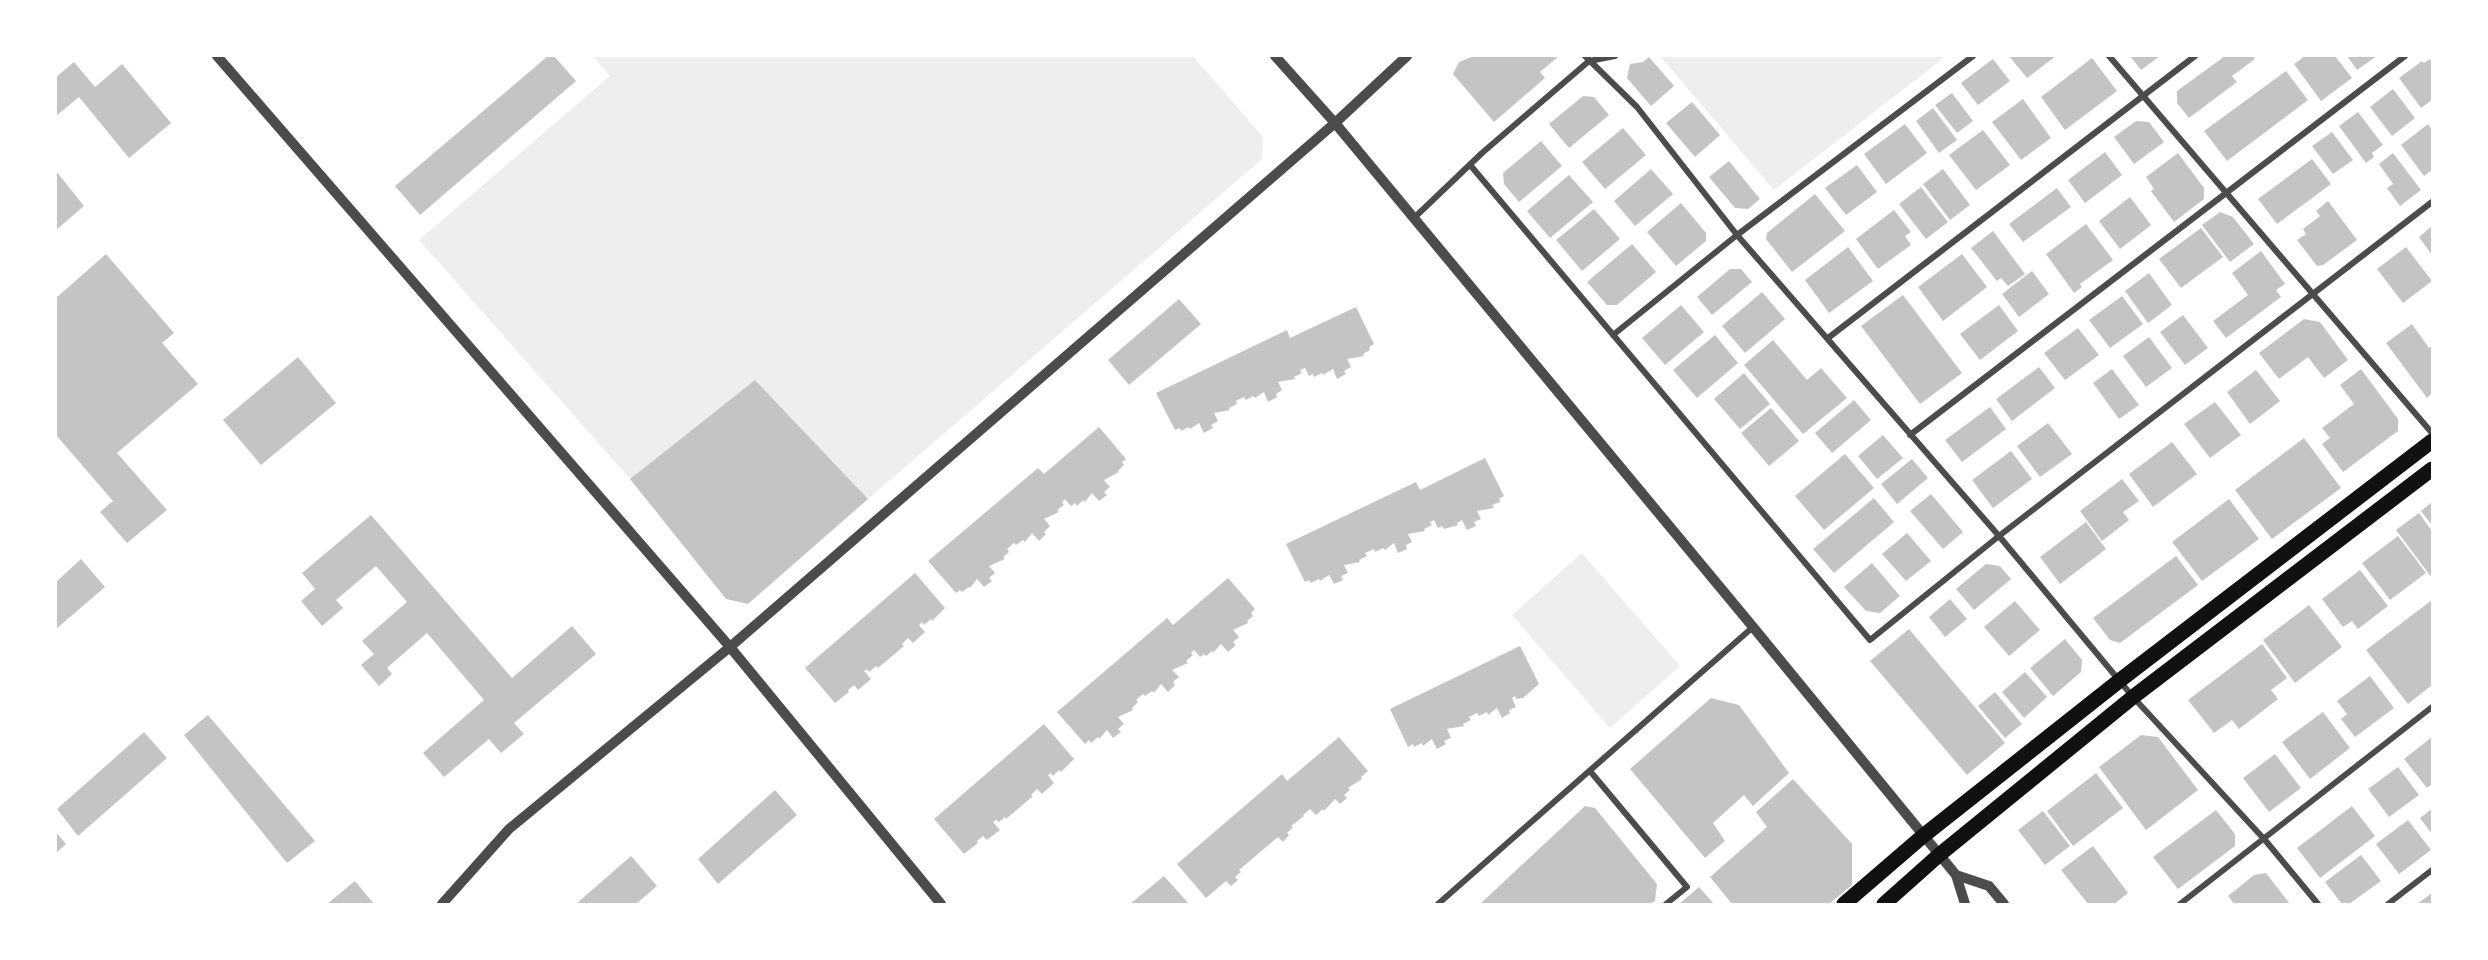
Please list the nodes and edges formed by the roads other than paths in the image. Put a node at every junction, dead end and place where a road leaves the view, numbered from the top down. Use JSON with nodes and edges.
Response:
{"nodes":[{"id":1,"x":217,"y":56,"type":"edge"},
{"id":2,"x":1275,"y":56,"type":"edge"},
{"id":3,"x":1407,"y":56,"type":"edge"},
{"id":4,"x":1615,"y":56,"type":"edge"},
{"id":5,"x":1973,"y":56,"type":"edge"},
{"id":6,"x":2109,"y":56,"type":"edge"},
{"id":7,"x":2195,"y":56,"type":"edge"},
{"id":8,"x":2404,"y":56,"type":"edge"},
{"id":9,"x":1587,"y":58,"type":"edge"},
{"id":10,"x":2144,"y":94,"type":"junction"},
{"id":11,"x":1335,"y":123,"type":"junction"},
{"id":12,"x":1471,"y":166,"type":"junction"},
{"id":13,"x":2226,"y":192,"type":"junction"},
{"id":14,"x":2433,"y":202,"type":"edge"},
{"id":15,"x":1414,"y":218,"type":"junction"},
{"id":16,"x":1737,"y":235,"type":"junction"},
{"id":17,"x":2315,"y":295,"type":"junction"},
{"id":18,"x":1613,"y":335,"type":"junction"},
{"id":19,"x":1828,"y":338,"type":"junction"},
{"id":20,"x":2433,"y":433,"type":"edge"},
{"id":21,"x":1910,"y":435,"type":"junction"},
{"id":22,"x":2433,"y":441,"type":"edge"},
{"id":23,"x":2433,"y":469,"type":"edge"},
{"id":24,"x":1999,"y":536,"type":"junction"},
{"id":25,"x":1754,"y":627,"type":"junction"},
{"id":26,"x":730,"y":648,"type":"junction"},
{"id":27,"x":2119,"y":681,"type":"junction"},
{"id":28,"x":2133,"y":697,"type":"junction"},
{"id":29,"x":2433,"y":707,"type":"edge"},
{"id":30,"x":1590,"y":771,"type":"junction"},
{"id":31,"x":1923,"y":836,"type":"junction"},
{"id":32,"x":2265,"y":840,"type":"junction"},
{"id":33,"x":1939,"y":855,"type":"junction"},
{"id":34,"x":2433,"y":870,"type":"edge"},
{"id":35,"x":1956,"y":875,"type":"junction"},
{"id":36,"x":442,"y":904,"type":"edge"},
{"id":37,"x":941,"y":904,"type":"edge"},
{"id":38,"x":1438,"y":904,"type":"edge"},
{"id":39,"x":1666,"y":904,"type":"edge"},
{"id":40,"x":1844,"y":904,"type":"edge"},
{"id":41,"x":1884,"y":904,"type":"edge"},
{"id":42,"x":1965,"y":904,"type":"edge"},
{"id":43,"x":2004,"y":904,"type":"edge"},
{"id":44,"x":2180,"y":904,"type":"edge"},
{"id":45,"x":2318,"y":904,"type":"edge"},
{"id":46,"x":2388,"y":904,"type":"edge"}],
"edges":[{"from":1,"to":26,"type":"street"},
{"from":2,"to":11,"type":"street"},
{"from":3,"to":11,"type":"street"},
{"from":4,"to":9,"type":"street"},
{"from":5,"to":16,"type":"street"},
{"from":6,"to":10,"type":"street"},
{"from":7,"to":10,"type":"street"},
{"from":8,"to":13,"type":"street"},
{"from":9,"to":12,"type":"street"},
{"from":9,"to":16,"type":"street"},
{"from":10,"to":13,"type":"street"},
{"from":10,"to":19,"type":"street"},
{"from":11,"to":15,"type":"street"},
{"from":11,"to":26,"type":"street"},
{"from":12,"to":15,"type":"street"},
{"from":12,"to":18,"type":"street"},
{"from":13,"to":17,"type":"street"},
{"from":13,"to":21,"type":"street"},
{"from":14,"to":17,"type":"street"},
{"from":15,"to":25,"type":"street"},
{"from":16,"to":18,"type":"street"},
{"from":16,"to":19,"type":"street"},
{"from":17,"to":20,"type":"street"},
{"from":17,"to":24,"type":"street"},
{"from":18,"to":24,"type":"street"},
{"from":19,"to":21,"type":"street"},
{"from":21,"to":24,"type":"street"},
{"from":22,"to":27,"type":"main road"},
{"from":23,"to":28,"type":"main road"},
{"from":24,"to":27,"type":"street"},
{"from":25,"to":30,"type":"street"},
{"from":25,"to":31,"type":"street"},
{"from":26,"to":36,"type":"street"},
{"from":26,"to":37,"type":"street"},
{"from":27,"to":28,"type":"street"},
{"from":27,"to":31,"type":"main road"},
{"from":28,"to":32,"type":"street"},
{"from":28,"to":33,"type":"main road"},
{"from":29,"to":32,"type":"street"},
{"from":30,"to":38,"type":"street"},
{"from":30,"to":39,"type":"street"},
{"from":31,"to":33,"type":"street"},
{"from":31,"to":40,"type":"main road"},
{"from":32,"to":44,"type":"street"},
{"from":32,"to":45,"type":"street"},
{"from":33,"to":35,"type":"street"},
{"from":33,"to":41,"type":"main road"},
{"from":34,"to":46,"type":"street"},
{"from":35,"to":42,"type":"street"},
{"from":35,"to":43,"type":"street"}]}
